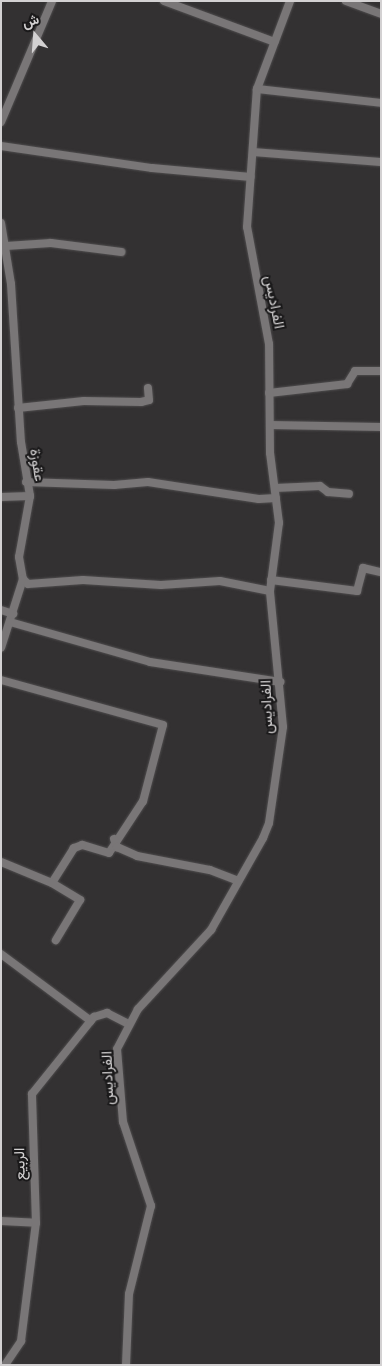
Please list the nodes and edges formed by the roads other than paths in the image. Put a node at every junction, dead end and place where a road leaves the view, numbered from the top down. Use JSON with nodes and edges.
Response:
{"nodes":[{"id":1,"x":52,"y":1,"type":"edge"},
{"id":2,"x":164,"y":1,"type":"edge"},
{"id":3,"x":290,"y":1,"type":"edge"},
{"id":4,"x":346,"y":1,"type":"edge"},
{"id":5,"x":381,"y":14,"type":"edge"},
{"id":6,"x":274,"y":42,"type":"junction"},
{"id":7,"x":257,"y":88,"type":"junction"},
{"id":8,"x":381,"y":103,"type":"edge"},
{"id":9,"x":1,"y":122,"type":"edge"},
{"id":10,"x":1,"y":146,"type":"edge"},
{"id":11,"x":253,"y":152,"type":"junction"},
{"id":12,"x":381,"y":162,"type":"edge"},
{"id":13,"x":251,"y":177,"type":"junction"},
{"id":14,"x":1,"y":223,"type":"edge"},
{"id":15,"x":6,"y":246,"type":"junction"},
{"id":16,"x":121,"y":252,"type":"dead end"},
{"id":17,"x":381,"y":371,"type":"edge"},
{"id":18,"x":148,"y":388,"type":"dead end"},
{"id":19,"x":269,"y":393,"type":"junction"},
{"id":20,"x":18,"y":408,"type":"junction"},
{"id":21,"x":270,"y":425,"type":"junction"},
{"id":22,"x":381,"y":427,"type":"edge"},
{"id":23,"x":26,"y":482,"type":"junction"},
{"id":24,"x":274,"y":488,"type":"junction"},
{"id":25,"x":350,"y":494,"type":"dead end"},
{"id":26,"x":30,"y":496,"type":"junction"},
{"id":27,"x":1,"y":497,"type":"edge"},
{"id":28,"x":276,"y":498,"type":"junction"},
{"id":29,"x":381,"y":572,"type":"edge"},
{"id":30,"x":23,"y":579,"type":"junction"},
{"id":31,"x":271,"y":580,"type":"junction"},
{"id":32,"x":270,"y":591,"type":"junction"},
{"id":33,"x":1,"y":610,"type":"edge"},
{"id":34,"x":13,"y":614,"type":"junction"},
{"id":35,"x":10,"y":622,"type":"junction"},
{"id":36,"x":1,"y":648,"type":"edge"},
{"id":37,"x":1,"y":680,"type":"edge"},
{"id":38,"x":280,"y":682,"type":"junction"},
{"id":39,"x":114,"y":839,"type":"junction"},
{"id":40,"x":1,"y":862,"type":"edge"},
{"id":41,"x":238,"y":881,"type":"junction"},
{"id":42,"x":52,"y":883,"type":"junction"},
{"id":43,"x":56,"y":940,"type":"dead end"},
{"id":44,"x":1,"y":954,"type":"edge"},
{"id":45,"x":91,"y":1021,"type":"junction"},
{"id":46,"x":129,"y":1024,"type":"junction"},
{"id":47,"x":1,"y":1221,"type":"edge"},
{"id":48,"x":36,"y":1223,"type":"junction"},
{"id":49,"x":5,"y":1365,"type":"edge"},
{"id":50,"x":126,"y":1365,"type":"edge"}],
"edges":[{"from":1,"to":9,"type":"street"},
{"from":2,"to":6,"type":"street"},
{"from":3,"to":6,"type":"street","name":"الفراديس"},
{"from":4,"to":5,"type":"street"},
{"from":6,"to":7,"type":"street","name":"الفراديس"},
{"from":7,"to":8,"type":"street"},
{"from":7,"to":11,"type":"street","name":"الفراديس"},
{"from":10,"to":13,"type":"street"},
{"from":11,"to":12,"type":"street"},
{"from":11,"to":13,"type":"street","name":"الفراديس"},
{"from":13,"to":19,"type":"street","name":"الفراديس"},
{"from":14,"to":15,"type":"street","name":"عقوزة"},
{"from":15,"to":16,"type":"street"},
{"from":15,"to":20,"type":"street","name":"عقوزة"},
{"from":17,"to":19,"type":"street"},
{"from":18,"to":20,"type":"street"},
{"from":19,"to":21,"type":"street","name":"الفراديس"},
{"from":20,"to":23,"type":"street","name":"عقوزة"},
{"from":21,"to":22,"type":"street"},
{"from":21,"to":24,"type":"street","name":"الفراديس"},
{"from":23,"to":26,"type":"street","name":"عقوزة"},
{"from":23,"to":28,"type":"street"},
{"from":24,"to":25,"type":"street"},
{"from":24,"to":28,"type":"street","name":"الفراديس"},
{"from":26,"to":27,"type":"street"},
{"from":26,"to":30,"type":"street","name":"عقوزة"},
{"from":28,"to":31,"type":"street","name":"الفراديس"},
{"from":29,"to":31,"type":"street"},
{"from":30,"to":32,"type":"street"},
{"from":30,"to":34,"type":"street","name":"عقوزة"},
{"from":31,"to":32,"type":"street","name":"الفراديس"},
{"from":32,"to":38,"type":"street","name":"الفراديس"},
{"from":33,"to":34,"type":"street"},
{"from":34,"to":35,"type":"street","name":"عقوزة"},
{"from":35,"to":36,"type":"street","name":"عقوزة"},
{"from":35,"to":38,"type":"street"},
{"from":37,"to":39,"type":"street"},
{"from":38,"to":41,"type":"street","name":"الفراديس"},
{"from":39,"to":41,"type":"street"},
{"from":39,"to":42,"type":"street"},
{"from":40,"to":42,"type":"street"},
{"from":41,"to":46,"type":"street","name":"الفراديس"},
{"from":42,"to":43,"type":"street"},
{"from":44,"to":45,"type":"street"},
{"from":45,"to":46,"type":"street"},
{"from":45,"to":48,"type":"street","name":"الربيع"},
{"from":46,"to":50,"type":"street","name":"الفراديس"},
{"from":47,"to":48,"type":"street"},
{"from":48,"to":49,"type":"street","name":"الربيع"}]}
